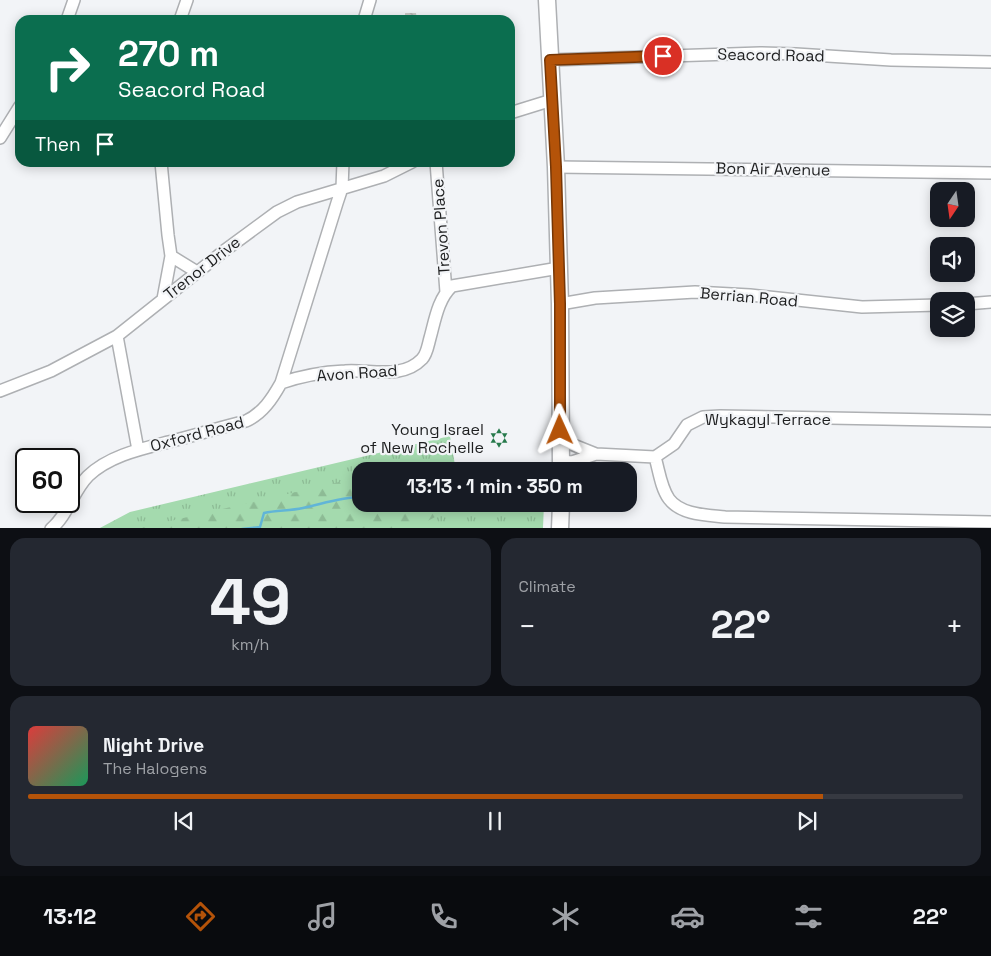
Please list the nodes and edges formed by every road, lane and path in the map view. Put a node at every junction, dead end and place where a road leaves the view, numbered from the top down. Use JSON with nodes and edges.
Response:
{"nodes":[{"id":1,"x":74,"y":0,"type":"edge"},
{"id":2,"x":187,"y":0,"type":"edge"},
{"id":3,"x":370,"y":0,"type":"edge"},
{"id":4,"x":547,"y":0,"type":"edge"},
{"id":5,"x":69,"y":15,"type":"edge"},
{"id":6,"x":182,"y":15,"type":"edge"},
{"id":7,"x":366,"y":15,"type":"edge"},
{"id":8,"x":550,"y":60,"type":"junction"},
{"id":9,"x":991,"y":62,"type":"edge"},
{"id":10,"x":552,"y":100,"type":"junction"},
{"id":11,"x":515,"y":111,"type":"edge"},
{"id":12,"x":15,"y":117,"type":"edge"},
{"id":13,"x":0,"y":138,"type":"edge"},
{"id":14,"x":161,"y":167,"type":"edge"},
{"id":15,"x":343,"y":167,"type":"edge"},
{"id":16,"x":402,"y":167,"type":"edge"},
{"id":17,"x":436,"y":167,"type":"edge"},
{"id":18,"x":556,"y":167,"type":"junction"},
{"id":19,"x":991,"y":173,"type":"edge"},
{"id":20,"x":342,"y":188,"type":"junction"},
{"id":21,"x":171,"y":256,"type":"junction"},
{"id":22,"x":559,"y":268,"type":"junction"},
{"id":23,"x":197,"y":272,"type":"junction"},
{"id":24,"x":446,"y":292,"type":"junction"},
{"id":25,"x":163,"y":299,"type":"junction"},
{"id":26,"x":991,"y":302,"type":"edge"},
{"id":27,"x":975,"y":303,"type":"edge"},
{"id":28,"x":560,"y":304,"type":"junction"},
{"id":29,"x":930,"y":305,"type":"edge"},
{"id":30,"x":117,"y":336,"type":"junction"},
{"id":31,"x":281,"y":383,"type":"junction"},
{"id":32,"x":0,"y":392,"type":"edge"},
{"id":33,"x":991,"y":421,"type":"edge"},
{"id":34,"x":561,"y":440,"type":"junction"},
{"id":35,"x":138,"y":450,"type":"junction"},
{"id":36,"x":596,"y":454,"type":"junction"},
{"id":37,"x":655,"y":458,"type":"junction"},
{"id":38,"x":561,"y":462,"type":"edge"},
{"id":39,"x":572,"y":462,"type":"edge"},
{"id":40,"x":561,"y":512,"type":"edge"},
{"id":41,"x":991,"y":522,"type":"edge"},
{"id":42,"x":51,"y":528,"type":"edge"},
{"id":43,"x":560,"y":528,"type":"edge"}],
"edges":[{"from":1,"to":5,"type":"street"},
{"from":2,"to":6,"type":"street"},
{"from":3,"to":7,"type":"street"},
{"from":4,"to":8,"type":"main road"},
{"from":8,"to":9,"type":"street","name":"Seacord Road"},
{"from":8,"to":10,"type":"main road"},
{"from":10,"to":11,"type":"street"},
{"from":10,"to":18,"type":"main road"},
{"from":12,"to":13,"type":"street"},
{"from":14,"to":21,"type":"street"},
{"from":15,"to":20,"type":"street","name":"Oxford Road"},
{"from":16,"to":20,"type":"street","name":"Trenor Drive"},
{"from":17,"to":24,"type":"street","name":"Trevon Place"},
{"from":18,"to":19,"type":"street","name":"Bon Air Avenue"},
{"from":18,"to":22,"type":"main road"},
{"from":20,"to":23,"type":"street","name":"Trenor Drive"},
{"from":20,"to":31,"type":"street","name":"Oxford Road"},
{"from":21,"to":23,"type":"street"},
{"from":21,"to":25,"type":"street"},
{"from":22,"to":24,"type":"street"},
{"from":22,"to":28,"type":"main road"},
{"from":23,"to":25,"type":"street","name":"Trenor Drive"},
{"from":24,"to":31,"type":"street","name":"Avon Road"},
{"from":25,"to":30,"type":"street","name":"Trenor Drive"},
{"from":26,"to":27,"type":"street"},
{"from":28,"to":29,"type":"street","name":"Berrian Road"},
{"from":28,"to":34,"type":"main road"},
{"from":30,"to":32,"type":"street","name":"Trenor Drive"},
{"from":30,"to":35,"type":"street"},
{"from":31,"to":35,"type":"street","name":"Oxford Road"},
{"from":33,"to":37,"type":"street","name":"Wykagyl Terrace"},
{"from":34,"to":36,"type":"street"},
{"from":34,"to":38,"type":"main road"},
{"from":35,"to":42,"type":"street","name":"Oxford Road"},
{"from":36,"to":37,"type":"street"},
{"from":36,"to":39,"type":"street"},
{"from":37,"to":41,"type":"street"},
{"from":40,"to":43,"type":"main road"}]}
